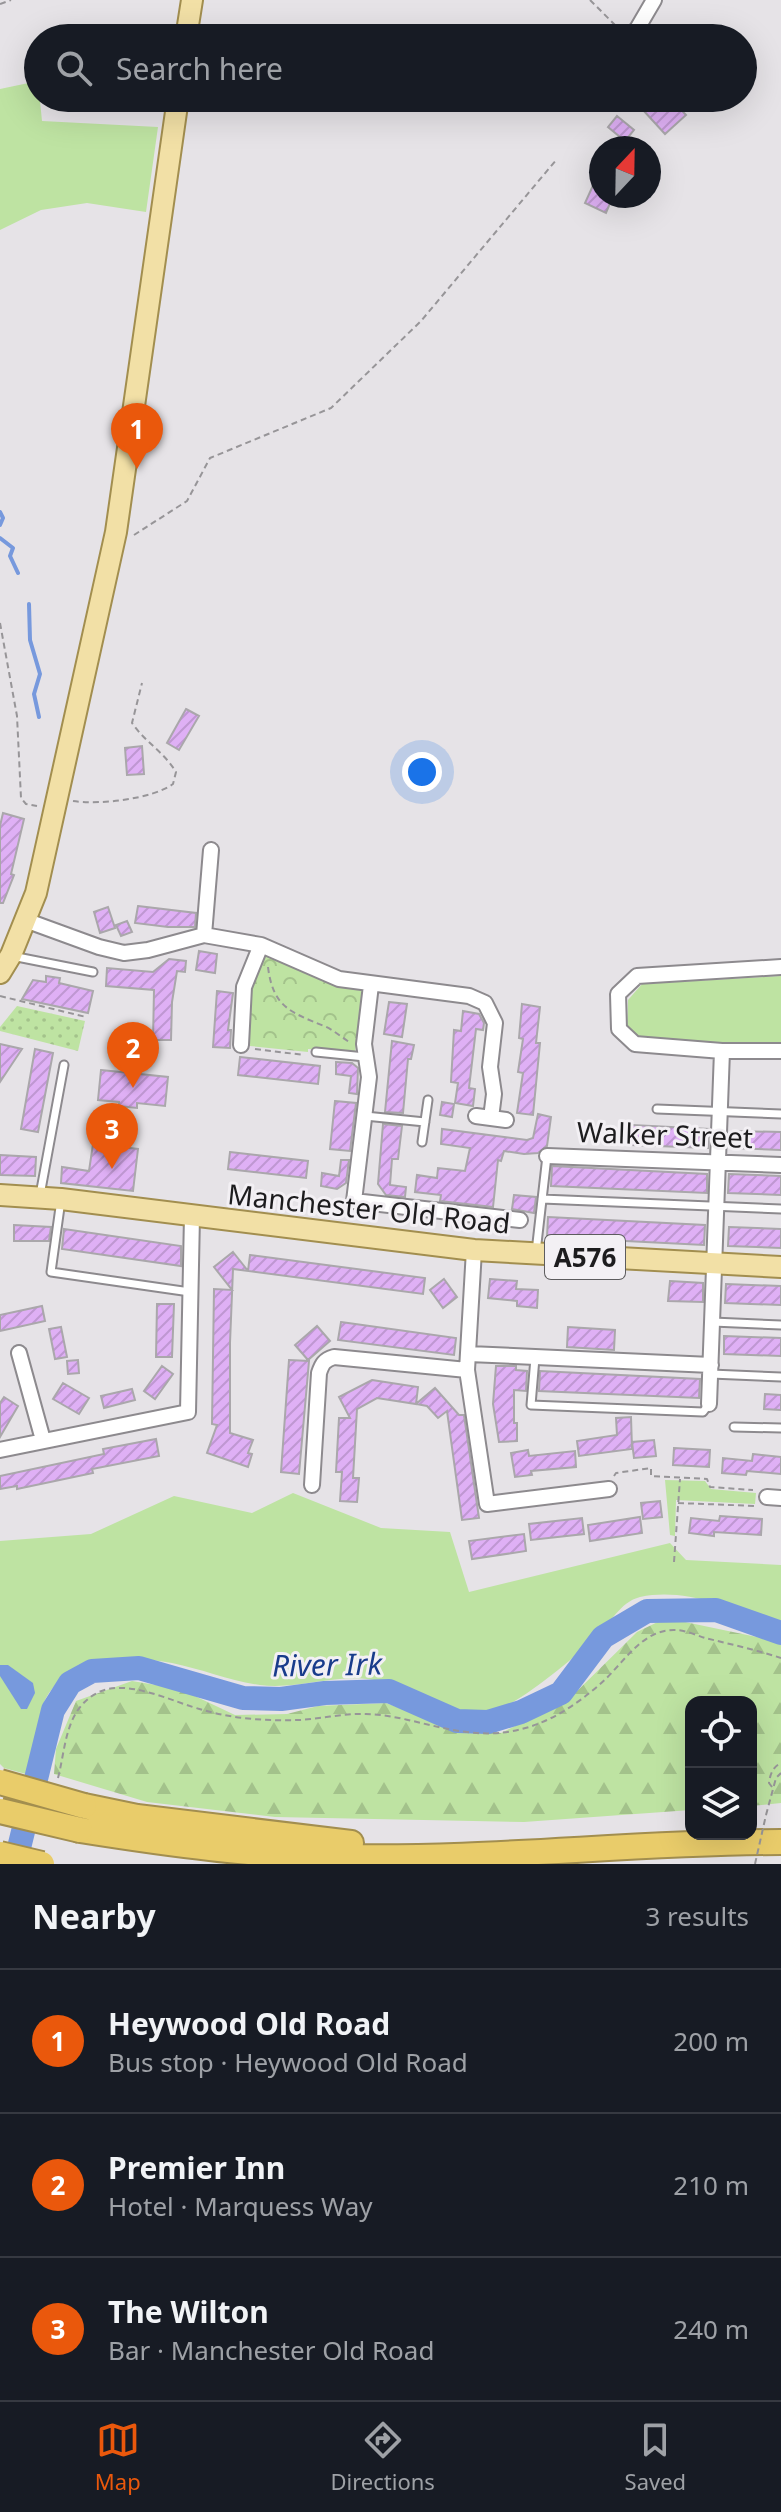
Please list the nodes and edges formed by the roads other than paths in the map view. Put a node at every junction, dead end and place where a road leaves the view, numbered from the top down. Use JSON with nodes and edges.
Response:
{"nodes":[{"id":1,"x":192,"y":0,"type":"edge"},
{"id":2,"x":654,"y":0,"type":"edge"},
{"id":3,"x":188,"y":24,"type":"edge"},
{"id":4,"x":640,"y":24,"type":"edge"},
{"id":5,"x":176,"y":112,"type":"edge"},
{"id":6,"x":211,"y":850,"type":"dead end"},
{"id":7,"x":25,"y":920,"type":"junction"},
{"id":8,"x":204,"y":935,"type":"junction"},
{"id":9,"x":267,"y":948,"type":"junction"},
{"id":10,"x":5,"y":964,"type":"edge"},
{"id":11,"x":781,"y":967,"type":"edge"},
{"id":12,"x":93,"y":972,"type":"dead end"},
{"id":13,"x":371,"y":985,"type":"junction"},
{"id":14,"x":241,"y":1045,"type":"road end"},
{"id":15,"x":364,"y":1050,"type":"junction"},
{"id":16,"x":722,"y":1051,"type":"junction"},
{"id":17,"x":781,"y":1051,"type":"edge"},
{"id":18,"x":316,"y":1052,"type":"road end"},
{"id":19,"x":64,"y":1065,"type":"dead end"},
{"id":20,"x":428,"y":1100,"type":"dead end"},
{"id":21,"x":657,"y":1109,"type":"dead end"},
{"id":22,"x":719,"y":1111,"type":"junction"},
{"id":23,"x":781,"y":1114,"type":"edge"},
{"id":24,"x":365,"y":1116,"type":"junction"},
{"id":25,"x":476,"y":1116,"type":"dead end"},
{"id":26,"x":425,"y":1122,"type":"junction"},
{"id":27,"x":422,"y":1142,"type":"dead end"},
{"id":28,"x":547,"y":1156,"type":"joint"},
{"id":29,"x":717,"y":1162,"type":"junction"},
{"id":30,"x":781,"y":1165,"type":"edge"},
{"id":31,"x":0,"y":1195,"type":"edge"},
{"id":32,"x":39,"y":1197,"type":"junction"},
{"id":33,"x":61,"y":1199,"type":"junction"},
{"id":34,"x":542,"y":1199,"type":"junction"},
{"id":35,"x":716,"y":1207,"type":"junction"},
{"id":36,"x":781,"y":1209,"type":"edge"},
{"id":37,"x":192,"y":1216,"type":"junction"},
{"id":38,"x":520,"y":1220,"type":"dead end"},
{"id":39,"x":474,"y":1250,"type":"junction"},
{"id":40,"x":535,"y":1255,"type":"junction"},
{"id":41,"x":715,"y":1264,"type":"junction"},
{"id":42,"x":781,"y":1267,"type":"edge"},
{"id":43,"x":190,"y":1292,"type":"junction"},
{"id":44,"x":713,"y":1322,"type":"junction"},
{"id":45,"x":781,"y":1325,"type":"edge"},
{"id":46,"x":19,"y":1353,"type":"dead end"},
{"id":47,"x":469,"y":1354,"type":"junction"},
{"id":48,"x":535,"y":1357,"type":"junction"},
{"id":49,"x":467,"y":1370,"type":"junction"},
{"id":50,"x":711,"y":1370,"type":"junction"},
{"id":51,"x":781,"y":1377,"type":"edge"},
{"id":52,"x":709,"y":1404,"type":"joint"},
{"id":53,"x":734,"y":1427,"type":"dead end"},
{"id":54,"x":781,"y":1428,"type":"edge"},
{"id":55,"x":43,"y":1440,"type":"junction"},
{"id":56,"x":0,"y":1450,"type":"edge"},
{"id":57,"x":312,"y":1485,"type":"dead end"},
{"id":58,"x":609,"y":1489,"type":"road end"},
{"id":59,"x":0,"y":1782,"type":"edge"},
{"id":60,"x":0,"y":1811,"type":"edge"},
{"id":61,"x":82,"y":1818,"type":"junction"},
{"id":62,"x":781,"y":1842,"type":"edge"},
{"id":63,"x":0,"y":1854,"type":"edge"},
{"id":64,"x":42,"y":1864,"type":"edge"}],
"edges":[{"from":1,"to":3,"type":"main road"},
{"from":2,"to":4,"type":"street"},
{"from":5,"to":7,"type":"main road"},
{"from":6,"to":8,"type":"street"},
{"from":7,"to":8,"type":"street"},
{"from":7,"to":10,"type":"main road"},
{"from":8,"to":9,"type":"street"},
{"from":9,"to":13,"type":"street"},
{"from":9,"to":14,"type":"street"},
{"from":10,"to":12,"type":"lane"},
{"from":11,"to":16,"type":"street"},
{"from":13,"to":15,"type":"street"},
{"from":13,"to":25,"type":"street"},
{"from":15,"to":18,"type":"lane"},
{"from":15,"to":24,"type":"street"},
{"from":16,"to":17,"type":"street"},
{"from":16,"to":22,"type":"street"},
{"from":19,"to":32,"type":"lane"},
{"from":20,"to":26,"type":"lane"},
{"from":21,"to":22,"type":"lane"},
{"from":22,"to":23,"type":"lane"},
{"from":22,"to":29,"type":"street"},
{"from":24,"to":26,"type":"lane"},
{"from":24,"to":38,"type":"street"},
{"from":26,"to":27,"type":"lane"},
{"from":28,"to":29,"type":"street","name":"Walker Street"},
{"from":28,"to":34,"type":"lane"},
{"from":29,"to":30,"type":"street","name":"Walker Street"},
{"from":29,"to":35,"type":"street"},
{"from":31,"to":32,"type":"main road","name":"Manchester Old Road","number":"A576"},
{"from":32,"to":33,"type":"main road","name":"Manchester Old Road","number":"A576"},
{"from":33,"to":37,"type":"main road","name":"Manchester Old Road","number":"A576"},
{"from":33,"to":43,"type":"lane"},
{"from":34,"to":35,"type":"lane"},
{"from":34,"to":40,"type":"lane"},
{"from":35,"to":36,"type":"lane"},
{"from":35,"to":41,"type":"street"},
{"from":37,"to":39,"type":"main road","name":"Manchester Old Road","number":"A576"},
{"from":37,"to":43,"type":"street"},
{"from":39,"to":40,"type":"main road","name":"Manchester Old Road","number":"A576"},
{"from":39,"to":47,"type":"street"},
{"from":40,"to":41,"type":"main road","name":"Manchester Old Road","number":"A576"},
{"from":41,"to":42,"type":"main road","name":"Manchester Old Road","number":"A576"},
{"from":41,"to":44,"type":"street"},
{"from":43,"to":55,"type":"street"},
{"from":44,"to":45,"type":"lane"},
{"from":44,"to":50,"type":"street"},
{"from":46,"to":55,"type":"street"},
{"from":47,"to":48,"type":"street"},
{"from":47,"to":49,"type":"street"},
{"from":48,"to":50,"type":"street"},
{"from":48,"to":52,"type":"lane"},
{"from":49,"to":57,"type":"street"},
{"from":49,"to":58,"type":"street"},
{"from":50,"to":51,"type":"lane"},
{"from":50,"to":52,"type":"street"},
{"from":53,"to":54,"type":"lane"},
{"from":55,"to":56,"type":"street"},
{"from":59,"to":61,"type":"highway","bridge":true},
{"from":60,"to":61,"type":"highway","bridge":true},
{"from":61,"to":62,"type":"highway"},
{"from":63,"to":64,"type":"highway","bridge":true}]}
